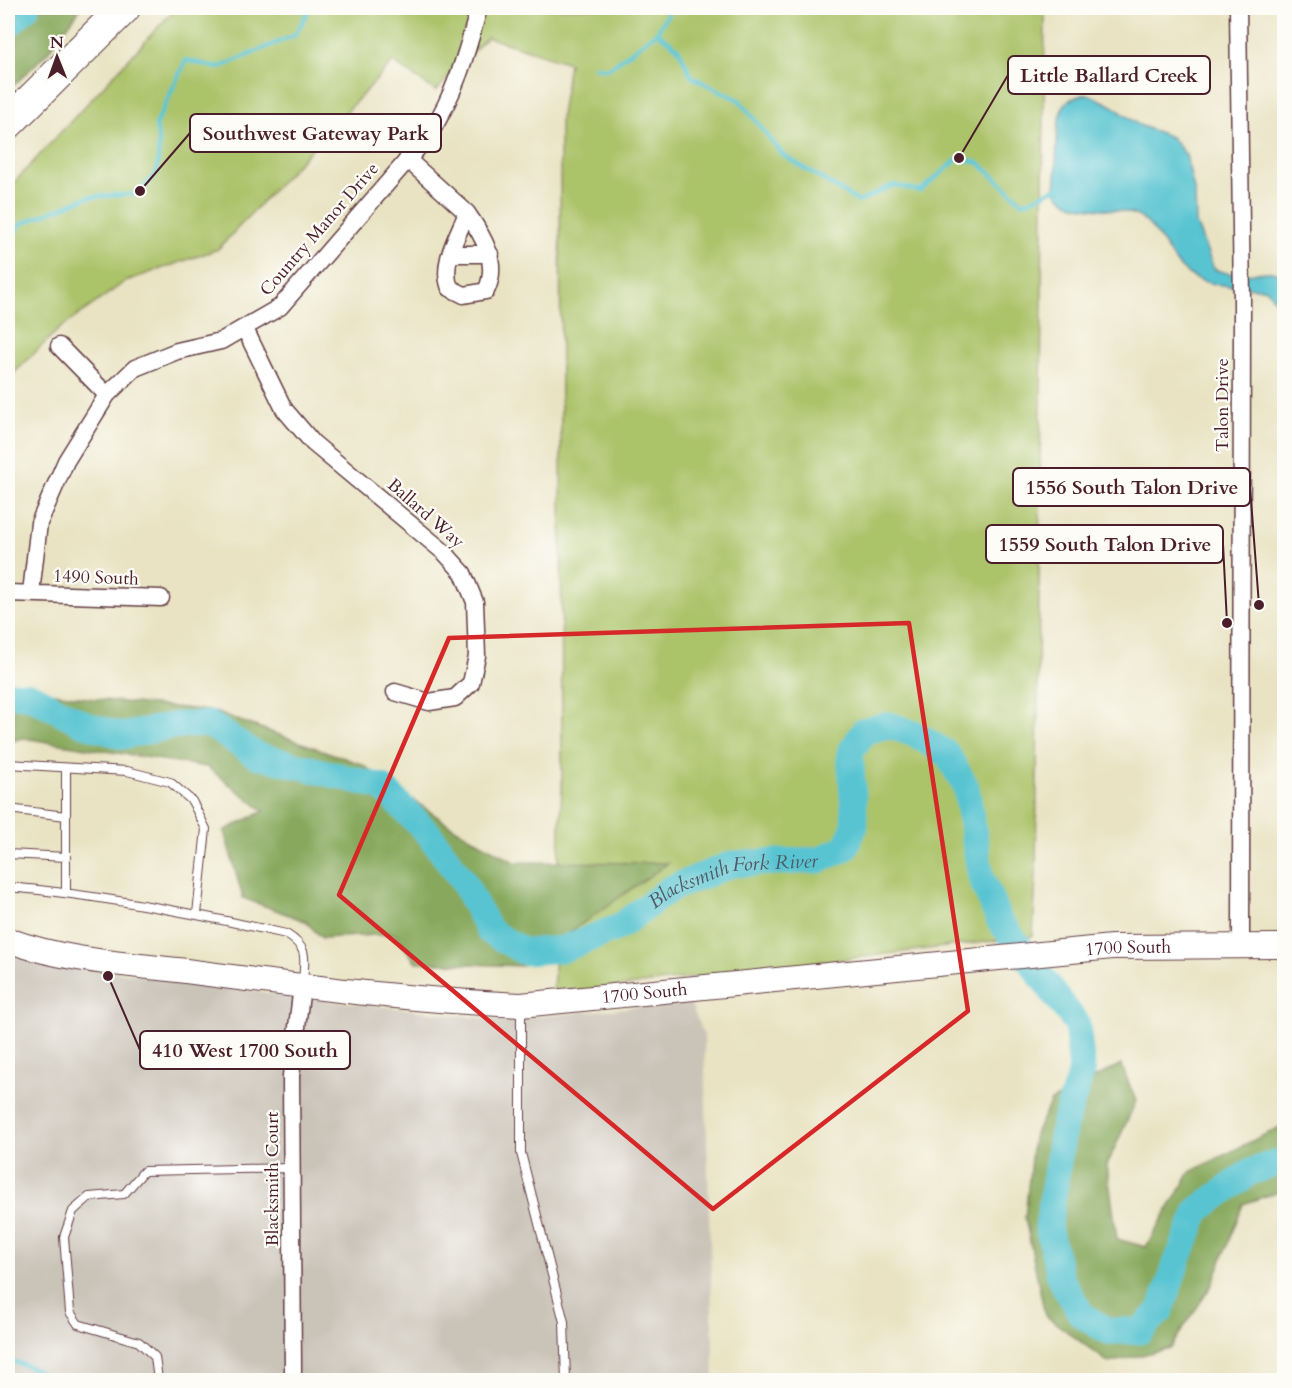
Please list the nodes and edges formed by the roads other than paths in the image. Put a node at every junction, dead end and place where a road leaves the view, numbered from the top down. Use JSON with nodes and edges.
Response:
{"nodes":[{"id":1,"x":124,"y":8,"type":"edge"},
{"id":2,"x":479,"y":8,"type":"edge"},
{"id":3,"x":1238,"y":8,"type":"edge"},
{"id":4,"x":8,"y":123,"type":"edge"},
{"id":5,"x":407,"y":159,"type":"junction"},
{"id":6,"x":467,"y":213,"type":"junction"},
{"id":7,"x":450,"y":254,"type":"junction"},
{"id":8,"x":490,"y":254,"type":"junction"},
{"id":9,"x":245,"y":329,"type":"junction"},
{"id":10,"x":59,"y":346,"type":"dead end"},
{"id":11,"x":107,"y":395,"type":"junction"},
{"id":12,"x":8,"y":592,"type":"edge"},
{"id":13,"x":31,"y":593,"type":"junction"},
{"id":14,"x":161,"y":598,"type":"dead end"},
{"id":15,"x":394,"y":692,"type":"dead end"},
{"id":16,"x":8,"y":764,"type":"edge"},
{"id":17,"x":66,"y":768,"type":"junction"},
{"id":18,"x":8,"y":809,"type":"edge"},
{"id":19,"x":66,"y":816,"type":"junction"},
{"id":20,"x":8,"y":854,"type":"edge"},
{"id":21,"x":67,"y":857,"type":"junction"},
{"id":22,"x":8,"y":887,"type":"edge"},
{"id":23,"x":66,"y":892,"type":"junction"},
{"id":24,"x":197,"y":914,"type":"junction"},
{"id":25,"x":8,"y":940,"type":"edge"},
{"id":26,"x":1241,"y":946,"type":"junction"},
{"id":27,"x":1284,"y":946,"type":"edge"},
{"id":28,"x":302,"y":986,"type":"junction"},
{"id":29,"x":521,"y":1005,"type":"junction"},
{"id":30,"x":292,"y":1168,"type":"junction"},
{"id":31,"x":293,"y":1371,"type":"dead end"},
{"id":32,"x":158,"y":1380,"type":"edge"},
{"id":33,"x":566,"y":1380,"type":"edge"}],
"edges":[{"from":1,"to":4,"type":"highway"},
{"from":2,"to":5,"type":"street","name":"Country Manor Drive"},
{"from":3,"to":26,"type":"street","name":"Talon Drive"},
{"from":5,"to":6,"type":"street"},
{"from":5,"to":9,"type":"street","name":"Country Manor Drive"},
{"from":6,"to":7,"type":"street"},
{"from":6,"to":8,"type":"street"},
{"from":7,"to":8,"type":"street"},
{"from":7,"to":8,"type":"street"},
{"from":9,"to":11,"type":"street","name":"Country Manor Drive"},
{"from":9,"to":15,"type":"street","name":"Ballard Way"},
{"from":10,"to":11,"type":"street"},
{"from":11,"to":13,"type":"street","name":"Country Manor Drive"},
{"from":12,"to":13,"type":"street","name":"1490 South"},
{"from":13,"to":14,"type":"street","name":"1490 South"},
{"from":16,"to":17,"type":"lane"},
{"from":17,"to":19,"type":"lane"},
{"from":17,"to":24,"type":"lane"},
{"from":18,"to":19,"type":"lane"},
{"from":19,"to":21,"type":"lane"},
{"from":20,"to":21,"type":"lane"},
{"from":21,"to":23,"type":"lane"},
{"from":22,"to":23,"type":"lane"},
{"from":23,"to":24,"type":"lane"},
{"from":24,"to":28,"type":"lane"},
{"from":25,"to":28,"type":"street","name":"1700 South"},
{"from":26,"to":27,"type":"street","name":"1700 South"},
{"from":26,"to":29,"type":"street","name":"1700 South"},
{"from":28,"to":29,"type":"street","name":"1700 South"},
{"from":28,"to":30,"type":"street","name":"Blacksmith Court"},
{"from":29,"to":33,"type":"lane"},
{"from":30,"to":31,"type":"street","name":"Blacksmith Court"},
{"from":30,"to":32,"type":"lane"}]}
